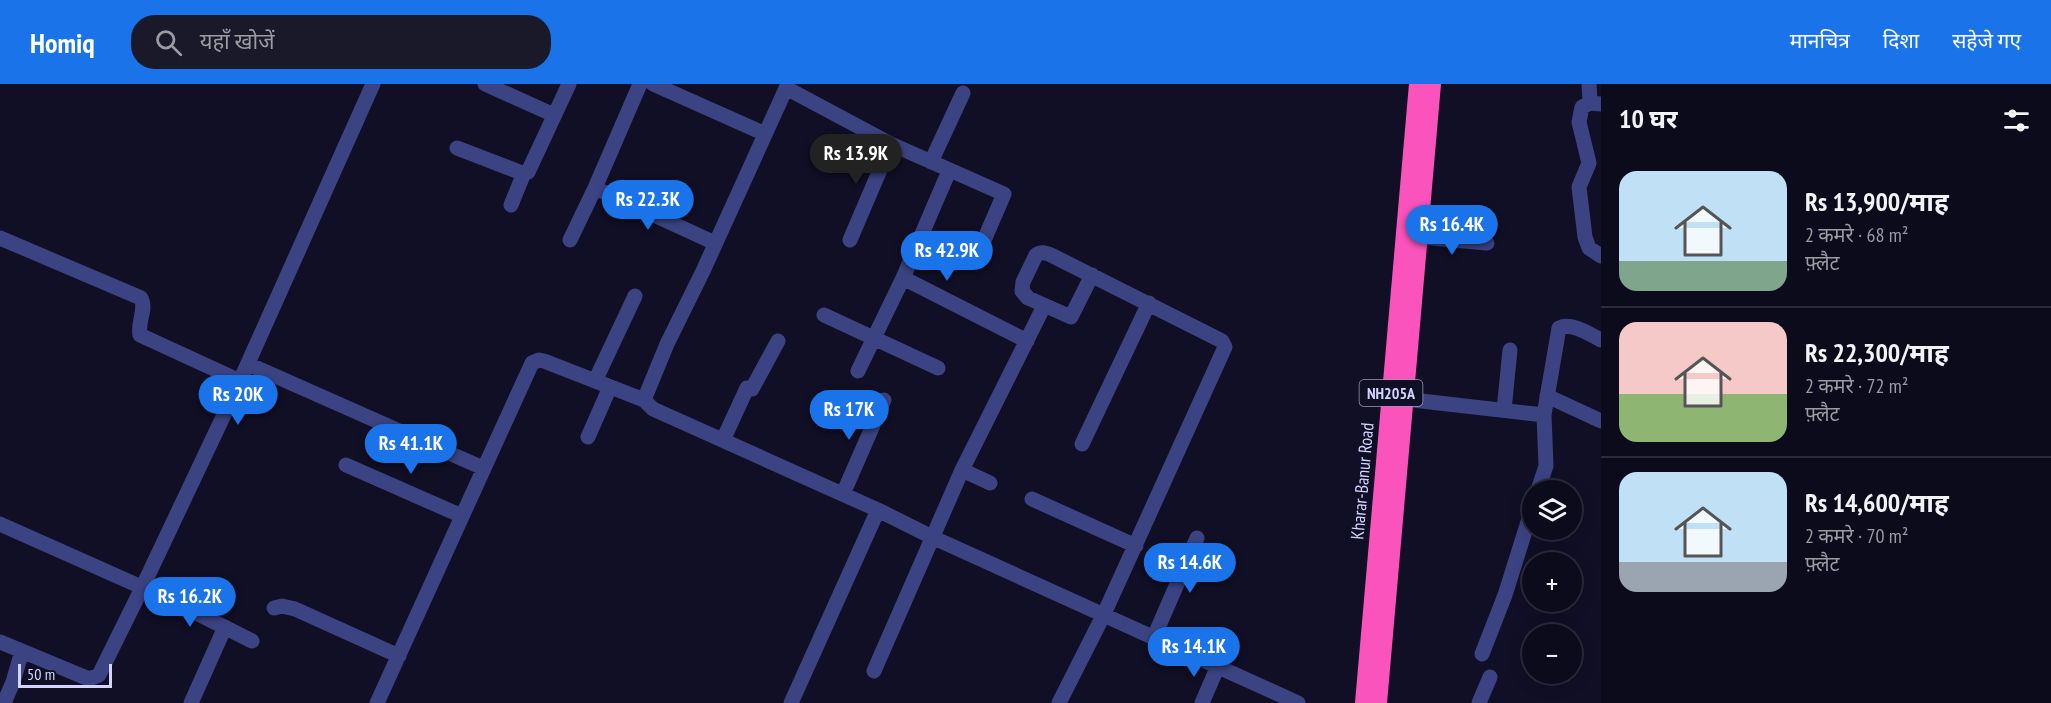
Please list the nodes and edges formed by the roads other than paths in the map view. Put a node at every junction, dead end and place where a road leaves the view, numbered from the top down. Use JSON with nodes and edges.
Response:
{"nodes":[{"id":1,"x":373,"y":84,"type":"edge"},
{"id":2,"x":568,"y":84,"type":"edge"},
{"id":3,"x":640,"y":84,"type":"edge"},
{"id":4,"x":653,"y":84,"type":"edge"},
{"id":5,"x":1418,"y":84,"type":"edge"},
{"id":6,"x":1432,"y":84,"type":"edge"},
{"id":7,"x":1590,"y":84,"type":"edge"},
{"id":8,"x":492,"y":85,"type":"edge"},
{"id":9,"x":787,"y":86,"type":"edge"},
{"id":10,"x":963,"y":93,"type":"dead end"},
{"id":11,"x":1595,"y":103,"type":"edge"},
{"id":12,"x":554,"y":115,"type":"junction"},
{"id":13,"x":765,"y":134,"type":"junction"},
{"id":14,"x":891,"y":144,"type":"junction"},
{"id":15,"x":457,"y":148,"type":"dead end"},
{"id":16,"x":931,"y":162,"type":"junction"},
{"id":17,"x":949,"y":171,"type":"junction"},
{"id":18,"x":524,"y":173,"type":"junction"},
{"id":19,"x":595,"y":188,"type":"junction"},
{"id":20,"x":511,"y":205,"type":"dead end"},
{"id":21,"x":1420,"y":237,"type":"junction"},
{"id":22,"x":0,"y":238,"type":"edge"},
{"id":23,"x":570,"y":240,"type":"dead end"},
{"id":24,"x":850,"y":240,"type":"dead end"},
{"id":25,"x":715,"y":243,"type":"junction"},
{"id":26,"x":1487,"y":243,"type":"dead end"},
{"id":27,"x":1601,"y":256,"type":"edge"},
{"id":28,"x":975,"y":261,"type":"dead end"},
{"id":29,"x":1092,"y":275,"type":"junction"},
{"id":30,"x":903,"y":278,"type":"junction"},
{"id":31,"x":635,"y":296,"type":"dead end"},
{"id":32,"x":1149,"y":303,"type":"junction"},
{"id":33,"x":1044,"y":306,"type":"junction"},
{"id":34,"x":824,"y":315,"type":"dead end"},
{"id":35,"x":874,"y":338,"type":"junction"},
{"id":36,"x":1601,"y":340,"type":"edge"},
{"id":37,"x":778,"y":341,"type":"dead end"},
{"id":38,"x":1027,"y":341,"type":"junction"},
{"id":39,"x":1510,"y":350,"type":"dead end"},
{"id":40,"x":248,"y":364,"type":"junction"},
{"id":41,"x":938,"y":368,"type":"dead end"},
{"id":42,"x":858,"y":371,"type":"dead end"},
{"id":43,"x":240,"y":381,"type":"junction"},
{"id":44,"x":595,"y":381,"type":"junction"},
{"id":45,"x":610,"y":387,"type":"junction"},
{"id":46,"x":1547,"y":396,"type":"junction"},
{"id":47,"x":1404,"y":399,"type":"junction"},
{"id":48,"x":644,"y":400,"type":"junction"},
{"id":49,"x":884,"y":400,"type":"dead end"},
{"id":50,"x":1504,"y":410,"type":"junction"},
{"id":51,"x":1544,"y":415,"type":"junction"},
{"id":52,"x":1601,"y":421,"type":"edge"},
{"id":53,"x":588,"y":437,"type":"dead end"},
{"id":54,"x":723,"y":440,"type":"junction"},
{"id":55,"x":1082,"y":444,"type":"dead end"},
{"id":56,"x":346,"y":465,"type":"dead end"},
{"id":57,"x":483,"y":468,"type":"junction"},
{"id":58,"x":962,"y":470,"type":"junction"},
{"id":59,"x":1541,"y":480,"type":"edge"},
{"id":60,"x":990,"y":483,"type":"dead end"},
{"id":61,"x":843,"y":494,"type":"junction"},
{"id":62,"x":1032,"y":499,"type":"dead end"},
{"id":63,"x":878,"y":510,"type":"junction"},
{"id":64,"x":462,"y":516,"type":"junction"},
{"id":65,"x":0,"y":524,"type":"edge"},
{"id":66,"x":934,"y":538,"type":"junction"},
{"id":67,"x":1197,"y":538,"type":"dead end"},
{"id":68,"x":1522,"y":540,"type":"edge"},
{"id":69,"x":1136,"y":546,"type":"junction"},
{"id":70,"x":143,"y":586,"type":"junction"},
{"id":71,"x":274,"y":608,"type":"dead end"},
{"id":72,"x":1104,"y":614,"type":"junction"},
{"id":73,"x":225,"y":627,"type":"junction"},
{"id":74,"x":1154,"y":637,"type":"junction"},
{"id":75,"x":252,"y":641,"type":"dead end"},
{"id":76,"x":0,"y":642,"type":"edge"},
{"id":77,"x":22,"y":651,"type":"junction"},
{"id":78,"x":1482,"y":654,"type":"dead end"},
{"id":79,"x":399,"y":656,"type":"junction"},
{"id":80,"x":1218,"y":666,"type":"junction"},
{"id":81,"x":874,"y":671,"type":"dead end"},
{"id":82,"x":1490,"y":677,"type":"dead end"},
{"id":83,"x":13,"y":682,"type":"junction"},
{"id":84,"x":4,"y":703,"type":"edge"},
{"id":85,"x":17,"y":703,"type":"edge"},
{"id":86,"x":191,"y":703,"type":"edge"},
{"id":87,"x":377,"y":703,"type":"edge"},
{"id":88,"x":791,"y":703,"type":"edge"},
{"id":89,"x":1059,"y":703,"type":"edge"},
{"id":90,"x":1202,"y":703,"type":"edge"},
{"id":91,"x":1298,"y":703,"type":"edge"},
{"id":92,"x":1364,"y":703,"type":"edge"},
{"id":93,"x":1378,"y":703,"type":"edge"},
{"id":94,"x":1479,"y":703,"type":"edge"}],
"edges":[{"from":1,"to":40,"type":"street"},
{"from":2,"to":12,"type":"street"},
{"from":3,"to":19,"type":"street"},
{"from":4,"to":13,"type":"street"},
{"from":5,"to":92,"type":"highway","name":"Kharar-Banur Road","number":"NH205A"},
{"from":6,"to":21,"type":"highway","number":"NH205A"},
{"from":7,"to":11,"type":"street"},
{"from":8,"to":12,"type":"street"},
{"from":9,"to":13,"type":"street"},
{"from":9,"to":14,"type":"street"},
{"from":10,"to":16,"type":"street"},
{"from":11,"to":27,"type":"street"},
{"from":12,"to":18,"type":"street"},
{"from":13,"to":25,"type":"street"},
{"from":14,"to":16,"type":"street"},
{"from":14,"to":24,"type":"street"},
{"from":15,"to":18,"type":"street"},
{"from":16,"to":17,"type":"street"},
{"from":17,"to":28,"type":"street"},
{"from":17,"to":30,"type":"street"},
{"from":18,"to":20,"type":"street"},
{"from":19,"to":23,"type":"street"},
{"from":19,"to":25,"type":"street"},
{"from":21,"to":26,"type":"street"},
{"from":21,"to":47,"type":"highway","number":"NH205A"},
{"from":22,"to":43,"type":"street"},
{"from":25,"to":48,"type":"street"},
{"from":29,"to":32,"type":"street"},
{"from":29,"to":33,"type":"street"},
{"from":29,"to":33,"type":"street"},
{"from":30,"to":35,"type":"street"},
{"from":30,"to":38,"type":"street"},
{"from":31,"to":44,"type":"street"},
{"from":32,"to":55,"type":"street"},
{"from":32,"to":69,"type":"street"},
{"from":33,"to":38,"type":"street"},
{"from":34,"to":35,"type":"street"},
{"from":35,"to":41,"type":"street"},
{"from":35,"to":42,"type":"street"},
{"from":36,"to":46,"type":"street"},
{"from":37,"to":54,"type":"street"},
{"from":38,"to":58,"type":"street"},
{"from":39,"to":50,"type":"street"},
{"from":40,"to":43,"type":"street"},
{"from":40,"to":57,"type":"street"},
{"from":43,"to":70,"type":"street"},
{"from":44,"to":45,"type":"street"},
{"from":44,"to":57,"type":"street"},
{"from":45,"to":48,"type":"street"},
{"from":45,"to":53,"type":"street"},
{"from":46,"to":51,"type":"street"},
{"from":46,"to":52,"type":"street"},
{"from":47,"to":50,"type":"street"},
{"from":47,"to":93,"type":"highway","number":"NH205A"},
{"from":48,"to":54,"type":"street"},
{"from":49,"to":61,"type":"street"},
{"from":50,"to":51,"type":"street"},
{"from":51,"to":59,"type":"street"},
{"from":54,"to":61,"type":"street"},
{"from":56,"to":64,"type":"street"},
{"from":57,"to":64,"type":"street"},
{"from":58,"to":60,"type":"street"},
{"from":58,"to":66,"type":"street"},
{"from":61,"to":63,"type":"street"},
{"from":62,"to":69,"type":"street"},
{"from":63,"to":66,"type":"street"},
{"from":63,"to":88,"type":"street"},
{"from":64,"to":79,"type":"street"},
{"from":65,"to":70,"type":"street"},
{"from":66,"to":72,"type":"street"},
{"from":66,"to":81,"type":"street"},
{"from":67,"to":74,"type":"street"},
{"from":68,"to":78,"type":"street"},
{"from":69,"to":72,"type":"street"},
{"from":70,"to":73,"type":"street"},
{"from":70,"to":77,"type":"street"},
{"from":71,"to":79,"type":"street"},
{"from":72,"to":74,"type":"street"},
{"from":72,"to":89,"type":"street"},
{"from":73,"to":75,"type":"street"},
{"from":73,"to":86,"type":"street"},
{"from":74,"to":80,"type":"street"},
{"from":76,"to":77,"type":"street"},
{"from":77,"to":83,"type":"street"},
{"from":79,"to":87,"type":"street"},
{"from":80,"to":90,"type":"street"},
{"from":80,"to":91,"type":"street"},
{"from":82,"to":94,"type":"street"},
{"from":83,"to":84,"type":"street"},
{"from":83,"to":85,"type":"street"}]}
